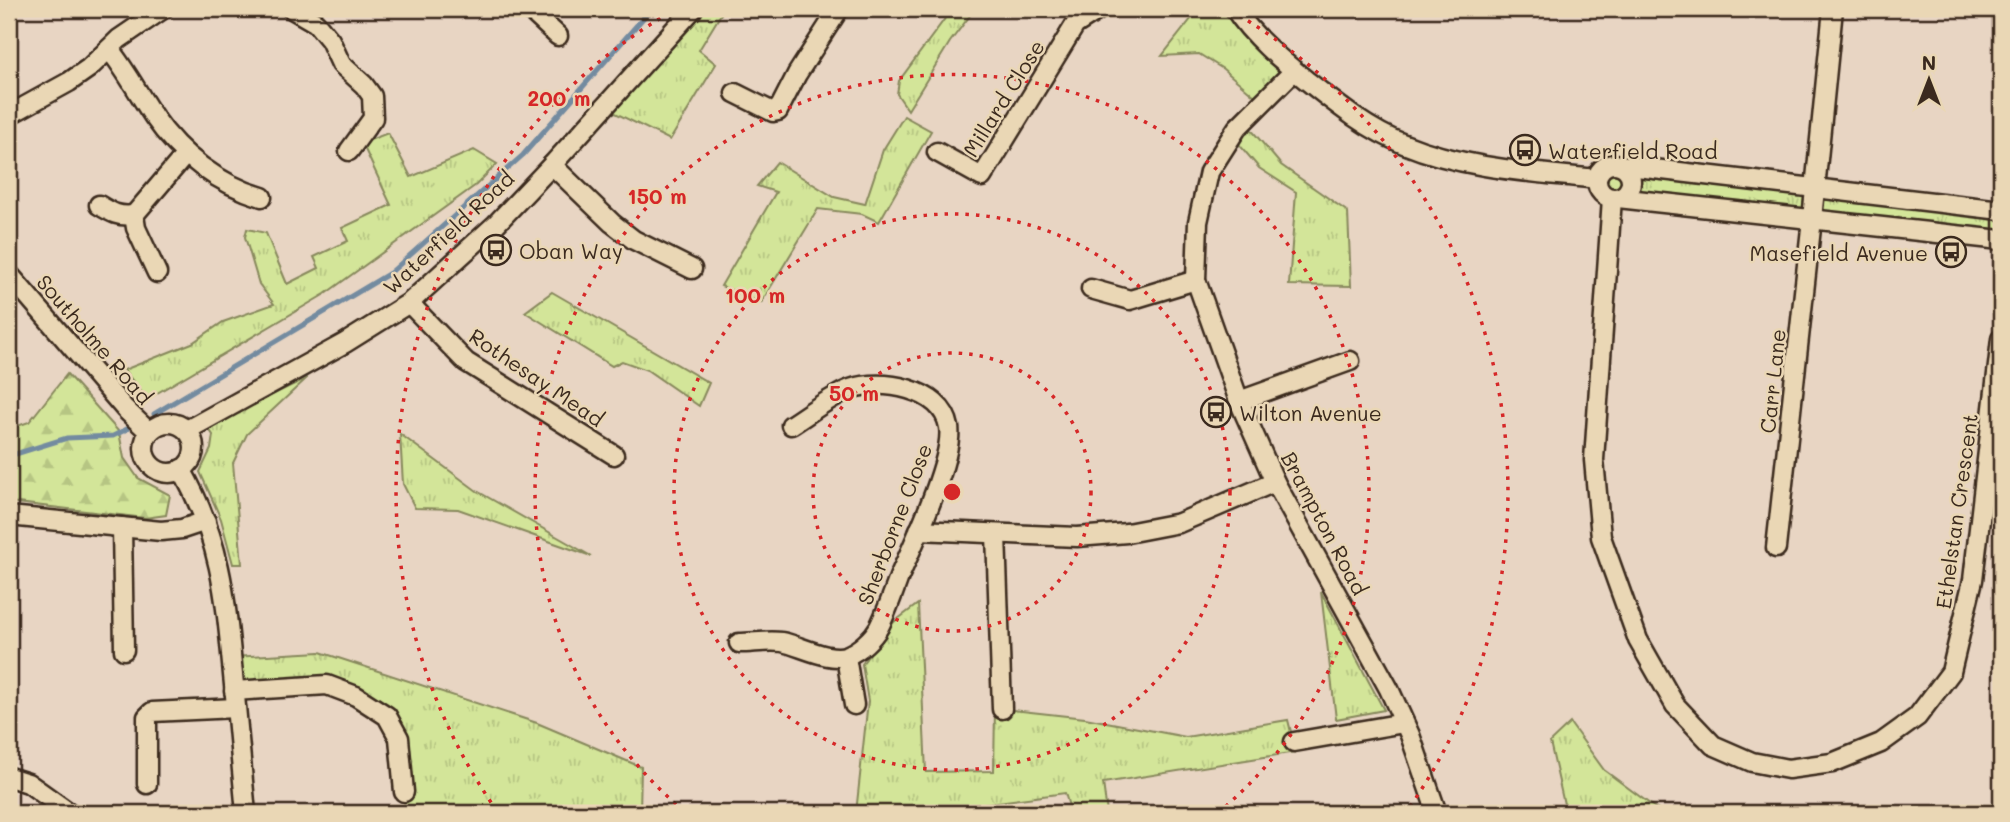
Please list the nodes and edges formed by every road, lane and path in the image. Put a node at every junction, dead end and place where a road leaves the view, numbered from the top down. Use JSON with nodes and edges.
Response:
{"nodes":[{"id":1,"x":163,"y":9,"type":"edge"},
{"id":2,"x":292,"y":9,"type":"edge"},
{"id":3,"x":529,"y":9,"type":"edge"},
{"id":4,"x":693,"y":9,"type":"edge"},
{"id":5,"x":839,"y":9,"type":"edge"},
{"id":6,"x":1100,"y":9,"type":"edge"},
{"id":7,"x":1236,"y":9,"type":"edge"},
{"id":8,"x":1833,"y":9,"type":"edge"},
{"id":9,"x":558,"y":36,"type":"dead end"},
{"id":10,"x":109,"y":49,"type":"junction"},
{"id":11,"x":1294,"y":71,"type":"junction"},
{"id":12,"x":735,"y":93,"type":"dead end"},
{"id":13,"x":9,"y":115,"type":"edge"},
{"id":14,"x":349,"y":151,"type":"dead end"},
{"id":15,"x":937,"y":152,"type":"dead end"},
{"id":16,"x":186,"y":155,"type":"junction"},
{"id":17,"x":552,"y":165,"type":"junction"},
{"id":18,"x":1620,"y":165,"type":"junction"},
{"id":19,"x":1597,"y":178,"type":"junction"},
{"id":20,"x":1815,"y":188,"type":"junction"},
{"id":21,"x":262,"y":197,"type":"dead end"},
{"id":22,"x":1615,"y":198,"type":"junction"},
{"id":23,"x":99,"y":205,"type":"dead end"},
{"id":24,"x":2001,"y":210,"type":"edge"},
{"id":25,"x":134,"y":215,"type":"junction"},
{"id":26,"x":2001,"y":215,"type":"edge"},
{"id":27,"x":1812,"y":219,"type":"junction"},
{"id":28,"x":2001,"y":239,"type":"edge"},
{"id":29,"x":692,"y":269,"type":"dead end"},
{"id":30,"x":157,"y":273,"type":"dead end"},
{"id":31,"x":10,"y":280,"type":"edge"},
{"id":32,"x":1196,"y":280,"type":"junction"},
{"id":33,"x":1091,"y":289,"type":"dead end"},
{"id":34,"x":409,"y":303,"type":"junction"},
{"id":35,"x":2001,"y":339,"type":"edge"},
{"id":36,"x":1350,"y":361,"type":"dead end"},
{"id":37,"x":1239,"y":401,"type":"junction"},
{"id":38,"x":791,"y":425,"type":"dead end"},
{"id":39,"x":187,"y":430,"type":"junction"},
{"id":40,"x":149,"y":432,"type":"junction"},
{"id":41,"x":614,"y":455,"type":"dead end"},
{"id":42,"x":181,"y":470,"type":"junction"},
{"id":43,"x":1275,"y":482,"type":"junction"},
{"id":44,"x":9,"y":516,"type":"edge"},
{"id":45,"x":206,"y":520,"type":"junction"},
{"id":46,"x":122,"y":527,"type":"junction"},
{"id":47,"x":919,"y":530,"type":"junction"},
{"id":48,"x":996,"y":534,"type":"junction"},
{"id":49,"x":1776,"y":548,"type":"dead end"},
{"id":50,"x":739,"y":643,"type":"dead end"},
{"id":51,"x":124,"y":650,"type":"dead end"},
{"id":52,"x":846,"y":657,"type":"junction"},
{"id":53,"x":235,"y":700,"type":"junction"},
{"id":54,"x":854,"y":705,"type":"dead end"},
{"id":55,"x":1003,"y":709,"type":"dead end"},
{"id":56,"x":1404,"y":723,"type":"junction"},
{"id":57,"x":1294,"y":742,"type":"dead end"},
{"id":58,"x":9,"y":777,"type":"edge"},
{"id":59,"x":147,"y":783,"type":"dead end"},
{"id":60,"x":404,"y":793,"type":"dead end"},
{"id":61,"x":71,"y":813,"type":"edge"},
{"id":62,"x":246,"y":813,"type":"edge"},
{"id":63,"x":1437,"y":813,"type":"edge"}],
"edges":[{"from":1,"to":10,"type":"street"},
{"from":2,"to":14,"type":"street"},
{"from":3,"to":9,"type":"street"},
{"from":4,"to":17,"type":"street","name":"Waterfield Road"},
{"from":5,"to":12,"type":"street"},
{"from":6,"to":15,"type":"street","name":"Millard Close"},
{"from":7,"to":11,"type":"street"},
{"from":8,"to":20,"type":"street","name":"Carr Lane"},
{"from":10,"to":13,"type":"street"},
{"from":10,"to":16,"type":"street"},
{"from":11,"to":19,"type":"street"},
{"from":11,"to":32,"type":"street","name":"Brampton Road"},
{"from":16,"to":21,"type":"street"},
{"from":16,"to":25,"type":"street"},
{"from":17,"to":29,"type":"street"},
{"from":17,"to":34,"type":"street","name":"Waterfield Road"},
{"from":18,"to":19,"type":"street"},
{"from":18,"to":20,"type":"street"},
{"from":18,"to":22,"type":"street"},
{"from":19,"to":22,"type":"street"},
{"from":20,"to":24,"type":"street"},
{"from":20,"to":27,"type":"street","name":"Carr Lane"},
{"from":22,"to":27,"type":"street"},
{"from":22,"to":35,"type":"street","name":"Ethelstan Crescent"},
{"from":23,"to":25,"type":"street"},
{"from":25,"to":30,"type":"street"},
{"from":26,"to":28,"type":"street"},
{"from":27,"to":28,"type":"street"},
{"from":27,"to":49,"type":"street","name":"Carr Lane"},
{"from":31,"to":40,"type":"street","name":"Southolme Road"},
{"from":32,"to":33,"type":"street"},
{"from":32,"to":37,"type":"street","name":"Brampton Road"},
{"from":34,"to":39,"type":"street","name":"Waterfield Road"},
{"from":34,"to":41,"type":"street","name":"Rothesay Mead"},
{"from":36,"to":37,"type":"street"},
{"from":37,"to":43,"type":"street","name":"Brampton Road"},
{"from":38,"to":47,"type":"street","name":"Sherborne Close"},
{"from":39,"to":40,"type":"street"},
{"from":39,"to":42,"type":"street"},
{"from":40,"to":42,"type":"street"},
{"from":42,"to":45,"type":"street"},
{"from":43,"to":48,"type":"street"},
{"from":43,"to":56,"type":"street","name":"Brampton Road"},
{"from":44,"to":46,"type":"street"},
{"from":45,"to":46,"type":"street"},
{"from":45,"to":53,"type":"street"},
{"from":46,"to":51,"type":"street"},
{"from":47,"to":48,"type":"street"},
{"from":47,"to":52,"type":"street","name":"Sherborne Close"},
{"from":48,"to":55,"type":"street"},
{"from":50,"to":52,"type":"street"},
{"from":52,"to":54,"type":"street"},
{"from":53,"to":59,"type":"street"},
{"from":53,"to":60,"type":"street"},
{"from":53,"to":62,"type":"street"},
{"from":56,"to":57,"type":"street"},
{"from":56,"to":63,"type":"street","name":"Brampton Road"},
{"from":58,"to":61,"type":"street"}]}
